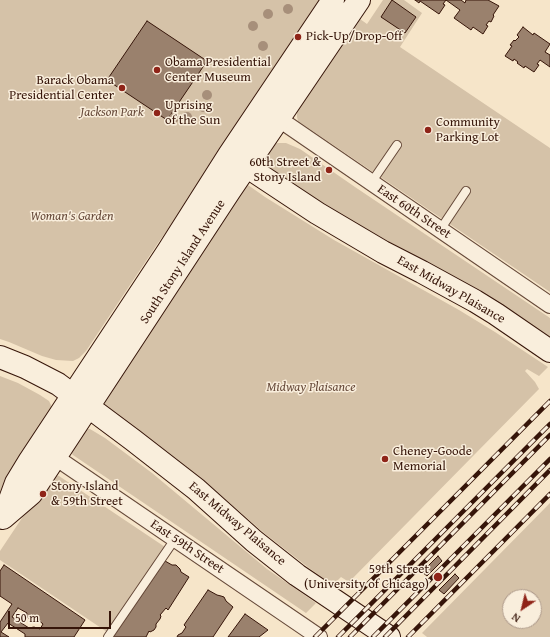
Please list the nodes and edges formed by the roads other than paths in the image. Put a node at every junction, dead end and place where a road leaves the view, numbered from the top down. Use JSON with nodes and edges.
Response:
{"nodes":[{"id":1,"x":333,"y":0,"type":"edge"},
{"id":2,"x":359,"y":0,"type":"edge"},
{"id":3,"x":279,"y":119,"type":"junction"},
{"id":4,"x":397,"y":145,"type":"dead end"},
{"id":5,"x":238,"y":161,"type":"junction"},
{"id":6,"x":371,"y":182,"type":"junction"},
{"id":7,"x":466,"y":191,"type":"dead end"},
{"id":8,"x":440,"y":230,"type":"junction"},
{"id":9,"x":550,"y":305,"type":"edge"},
{"id":10,"x":550,"y":351,"type":"edge"},
{"id":11,"x":0,"y":357,"type":"edge"},
{"id":12,"x":80,"y":402,"type":"junction"},
{"id":13,"x":55,"y":457,"type":"junction"},
{"id":14,"x":1,"y":520,"type":"edge"},
{"id":15,"x":175,"y":539,"type":"junction"},
{"id":16,"x":108,"y":637,"type":"edge"},
{"id":17,"x":319,"y":637,"type":"edge"},
{"id":18,"x":388,"y":637,"type":"edge"}],
"edges":[{"from":1,"to":5,"type":"street","name":"South Stony Island Avenue"},
{"from":2,"to":3,"type":"street","name":"South Stony Island Avenue"},
{"from":3,"to":5,"type":"street","name":"South Stony Island Avenue"},
{"from":3,"to":6,"type":"street","name":"East 60th Street"},
{"from":4,"to":6,"type":"lane"},
{"from":5,"to":10,"type":"street","name":"East Midway Plaisance"},
{"from":5,"to":12,"type":"street","name":"South Stony Island Avenue"},
{"from":6,"to":8,"type":"street","name":"East 60th Street"},
{"from":7,"to":8,"type":"lane"},
{"from":8,"to":9,"type":"street","name":"East 60th Street"},
{"from":11,"to":12,"type":"street","name":"East Midway Plaisance"},
{"from":12,"to":13,"type":"street","name":"South Stony Island Avenue"},
{"from":12,"to":14,"type":"street","name":"South Stony Island Avenue"},
{"from":12,"to":18,"type":"street","name":"East Midway Plaisance"},
{"from":13,"to":14,"type":"street","name":"South Stony Island Avenue"},
{"from":13,"to":15,"type":"street","name":"East 59th Street"},
{"from":15,"to":16,"type":"lane"},
{"from":15,"to":17,"type":"street","name":"East 59th Street"}]}
